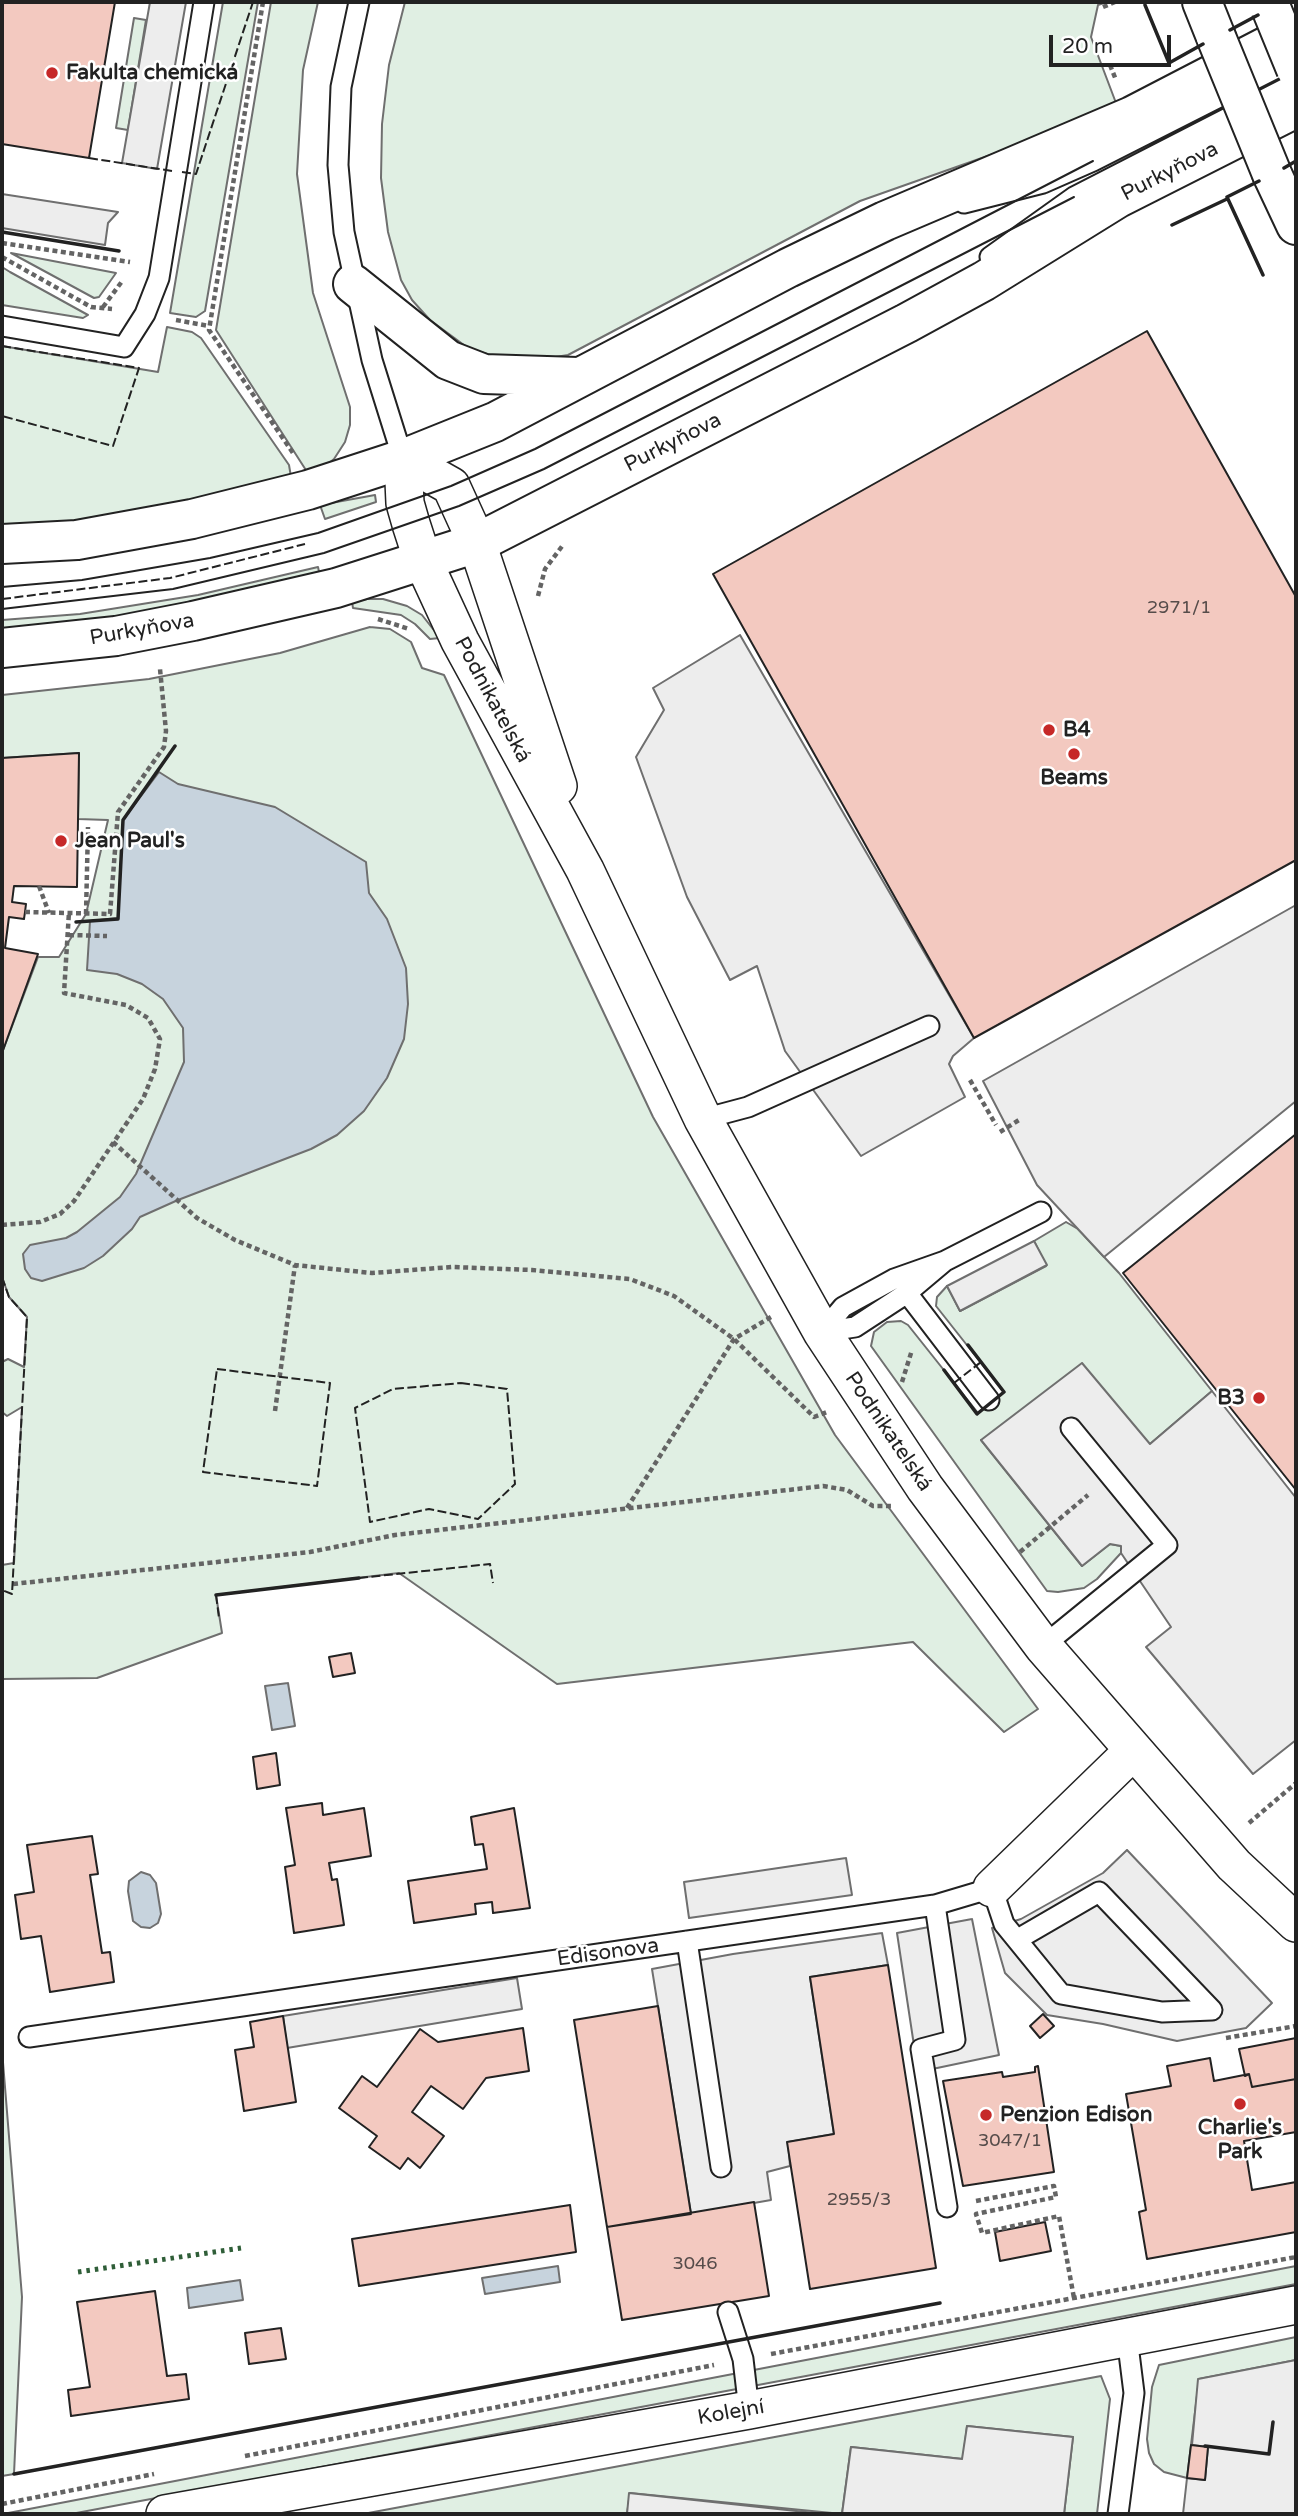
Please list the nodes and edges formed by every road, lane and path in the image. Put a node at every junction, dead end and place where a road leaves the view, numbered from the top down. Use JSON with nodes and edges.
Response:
{"nodes":[{"id":1,"x":204,"y":2,"type":"edge"},
{"id":2,"x":263,"y":2,"type":"edge"},
{"id":3,"x":359,"y":2,"type":"edge"},
{"id":4,"x":1115,"y":2,"type":"edge"},
{"id":5,"x":1202,"y":2,"type":"edge"},
{"id":6,"x":1103,"y":7,"type":"dead end"},
{"id":7,"x":1278,"y":14,"type":"edge"},
{"id":8,"x":1296,"y":58,"type":"edge"},
{"id":9,"x":1296,"y":69,"type":"edge"},
{"id":10,"x":1296,"y":83,"type":"edge"},
{"id":11,"x":1296,"y":108,"type":"edge"},
{"id":12,"x":885,"y":221,"type":"junction"},
{"id":13,"x":1296,"y":225,"type":"edge"},
{"id":14,"x":2,"y":243,"type":"edge"},
{"id":15,"x":132,"y":249,"type":"dead end"},
{"id":16,"x":2,"y":257,"type":"edge"},
{"id":17,"x":130,"y":262,"type":"junction"},
{"id":18,"x":353,"y":284,"type":"junction"},
{"id":19,"x":907,"y":323,"type":"junction"},
{"id":20,"x":2,"y":326,"type":"edge"},
{"id":21,"x":580,"y":377,"type":"junction"},
{"id":22,"x":297,"y":459,"type":"dead end"},
{"id":23,"x":403,"y":459,"type":"junction"},
{"id":24,"x":477,"y":543,"type":"junction"},
{"id":25,"x":2,"y":544,"type":"edge"},
{"id":26,"x":423,"y":561,"type":"junction"},
{"id":27,"x":371,"y":618,"type":"dead end"},
{"id":28,"x":418,"y":636,"type":"dead end"},
{"id":29,"x":2,"y":648,"type":"edge"},
{"id":30,"x":159,"y":662,"type":"dead end"},
{"id":31,"x":88,"y":827,"type":"dead end"},
{"id":32,"x":585,"y":870,"type":"junction"},
{"id":33,"x":39,"y":886,"type":"dead end"},
{"id":34,"x":25,"y":912,"type":"dead end"},
{"id":35,"x":69,"y":912,"type":"junction"},
{"id":36,"x":49,"y":913,"type":"junction"},
{"id":37,"x":86,"y":914,"type":"junction"},
{"id":38,"x":69,"y":935,"type":"junction"},
{"id":39,"x":107,"y":936,"type":"dead end"},
{"id":40,"x":929,"y":1026,"type":"dead end"},
{"id":41,"x":970,"y":1080,"type":"dead end"},
{"id":42,"x":703,"y":1119,"type":"junction"},
{"id":43,"x":1019,"y":1120,"type":"dead end"},
{"id":44,"x":996,"y":1125,"type":"dead end"},
{"id":45,"x":1000,"y":1132,"type":"dead end"},
{"id":46,"x":113,"y":1143,"type":"junction"},
{"id":47,"x":1041,"y":1212,"type":"dead end"},
{"id":48,"x":2,"y":1225,"type":"edge"},
{"id":49,"x":945,"y":1261,"type":"junction"},
{"id":50,"x":295,"y":1265,"type":"junction"},
{"id":51,"x":907,"y":1293,"type":"junction"},
{"id":52,"x":775,"y":1315,"type":"dead end"},
{"id":53,"x":923,"y":1316,"type":"junction"},
{"id":54,"x":822,"y":1332,"type":"junction"},
{"id":55,"x":734,"y":1339,"type":"junction"},
{"id":56,"x":897,"y":1395,"type":"dead end"},
{"id":57,"x":989,"y":1401,"type":"dead end"},
{"id":58,"x":835,"y":1409,"type":"dead end"},
{"id":59,"x":275,"y":1411,"type":"dead end"},
{"id":60,"x":1071,"y":1428,"type":"dead end"},
{"id":61,"x":1111,"y":1476,"type":"junction"},
{"id":62,"x":925,"y":1488,"type":"junction"},
{"id":63,"x":627,"y":1509,"type":"junction"},
{"id":64,"x":1019,"y":1553,"type":"dead end"},
{"id":65,"x":13,"y":1584,"type":"dead end"},
{"id":66,"x":1043,"y":1646,"type":"junction"},
{"id":67,"x":1133,"y":1751,"type":"junction"},
{"id":68,"x":1296,"y":1783,"type":"edge"},
{"id":69,"x":1242,"y":1829,"type":"dead end"},
{"id":70,"x":992,"y":1888,"type":"junction"},
{"id":71,"x":936,"y":1905,"type":"junction"},
{"id":72,"x":1296,"y":1923,"type":"edge"},
{"id":73,"x":1018,"y":1940,"type":"junction"},
{"id":74,"x":687,"y":1941,"type":"junction"},
{"id":75,"x":1296,"y":2026,"type":"edge"},
{"id":76,"x":29,"y":2037,"type":"dead end"},
{"id":77,"x":1221,"y":2039,"type":"dead end"},
{"id":78,"x":721,"y":2167,"type":"dead end"},
{"id":79,"x":947,"y":2207,"type":"joint"},
{"id":80,"x":1296,"y":2257,"type":"edge"},
{"id":81,"x":1074,"y":2298,"type":"junction"},
{"id":82,"x":1296,"y":2305,"type":"edge"},
{"id":83,"x":728,"y":2312,"type":"dead end"},
{"id":84,"x":1127,"y":2337,"type":"junction"},
{"id":85,"x":743,"y":2359,"type":"junction"},
{"id":86,"x":749,"y":2410,"type":"junction"},
{"id":87,"x":242,"y":2457,"type":"dead end"},
{"id":88,"x":160,"y":2473,"type":"dead end"},
{"id":89,"x":2,"y":2504,"type":"edge"},
{"id":90,"x":165,"y":2514,"type":"edge"},
{"id":91,"x":1118,"y":2514,"type":"edge"}],
"edges":[{"from":1,"to":20,"type":"lane"},
{"from":2,"to":22,"type":"path"},
{"from":3,"to":18,"type":"lane"},
{"from":4,"to":6,"type":"path"},
{"from":5,"to":13,"type":"main road","bridge":true},
{"from":7,"to":9,"type":"main road","bridge":true},
{"from":7,"to":12,"type":"main road"},
{"from":8,"to":12,"type":"lane"},
{"from":10,"to":19,"type":"lane"},
{"from":11,"to":19,"type":"main road","name":"Purkyňova"},
{"from":12,"to":21,"type":"main road"},
{"from":14,"to":17,"type":"path"},
{"from":15,"to":17,"type":"path"},
{"from":16,"to":17,"type":"path"},
{"from":18,"to":21,"type":"main road"},
{"from":18,"to":23,"type":"lane"},
{"from":19,"to":24,"type":"main road","name":"Purkyňova"},
{"from":21,"to":23,"type":"main road"},
{"from":23,"to":24,"type":"street","name":"Podnikatelská"},
{"from":23,"to":25,"type":"main road"},
{"from":23,"to":26,"type":"street","name":"Podnikatelská"},
{"from":24,"to":26,"type":"main road","name":"Purkyňova"},
{"from":24,"to":32,"type":"street","name":"Podnikatelská"},
{"from":26,"to":29,"type":"main road","name":"Purkyňova"},
{"from":26,"to":32,"type":"street","name":"Podnikatelská"},
{"from":27,"to":28,"type":"path"},
{"from":30,"to":37,"type":"path"},
{"from":31,"to":37,"type":"path"},
{"from":32,"to":42,"type":"street","name":"Podnikatelská"},
{"from":33,"to":36,"type":"path"},
{"from":34,"to":36,"type":"path"},
{"from":35,"to":36,"type":"path"},
{"from":35,"to":37,"type":"path"},
{"from":35,"to":38,"type":"path"},
{"from":38,"to":39,"type":"path"},
{"from":38,"to":46,"type":"path"},
{"from":40,"to":42,"type":"lane"},
{"from":41,"to":44,"type":"path"},
{"from":42,"to":54,"type":"street","name":"Podnikatelská"},
{"from":43,"to":45,"type":"path"},
{"from":46,"to":48,"type":"path"},
{"from":46,"to":50,"type":"path"},
{"from":47,"to":49,"type":"lane"},
{"from":49,"to":51,"type":"lane"},
{"from":49,"to":54,"type":"lane"},
{"from":50,"to":55,"type":"path"},
{"from":50,"to":59,"type":"path"},
{"from":51,"to":53,"type":"lane"},
{"from":51,"to":54,"type":"lane"},
{"from":52,"to":55,"type":"path"},
{"from":53,"to":56,"type":"path"},
{"from":53,"to":57,"type":"lane"},
{"from":54,"to":62,"type":"street","name":"Podnikatelská"},
{"from":55,"to":58,"type":"path"},
{"from":55,"to":63,"type":"path"},
{"from":60,"to":61,"type":"lane"},
{"from":61,"to":64,"type":"path"},
{"from":61,"to":66,"type":"lane"},
{"from":62,"to":63,"type":"path"},
{"from":62,"to":66,"type":"street","name":"Podnikatelská"},
{"from":63,"to":65,"type":"path"},
{"from":66,"to":67,"type":"street","name":"Podnikatelská"},
{"from":67,"to":70,"type":"street","name":"Edisonova"},
{"from":67,"to":72,"type":"street","name":"Podnikatelská"},
{"from":68,"to":69,"type":"path"},
{"from":70,"to":71,"type":"lane","name":"Edisonova"},
{"from":70,"to":73,"type":"lane"},
{"from":71,"to":74,"type":"lane","name":"Edisonova"},
{"from":71,"to":79,"type":"lane"},
{"from":73,"to":73,"type":"lane"},
{"from":74,"to":76,"type":"lane","name":"Edisonova"},
{"from":74,"to":78,"type":"lane"},
{"from":75,"to":77,"type":"path"},
{"from":79,"to":81,"type":"path"},
{"from":80,"to":81,"type":"path"},
{"from":81,"to":85,"type":"path"},
{"from":82,"to":84,"type":"street","name":"Kolejní"},
{"from":83,"to":85,"type":"lane"},
{"from":84,"to":86,"type":"street","name":"Kolejní"},
{"from":84,"to":91,"type":"lane"},
{"from":85,"to":86,"type":"lane"},
{"from":85,"to":87,"type":"path"},
{"from":86,"to":90,"type":"street","name":"Kolejní"},
{"from":88,"to":89,"type":"path"}]}
